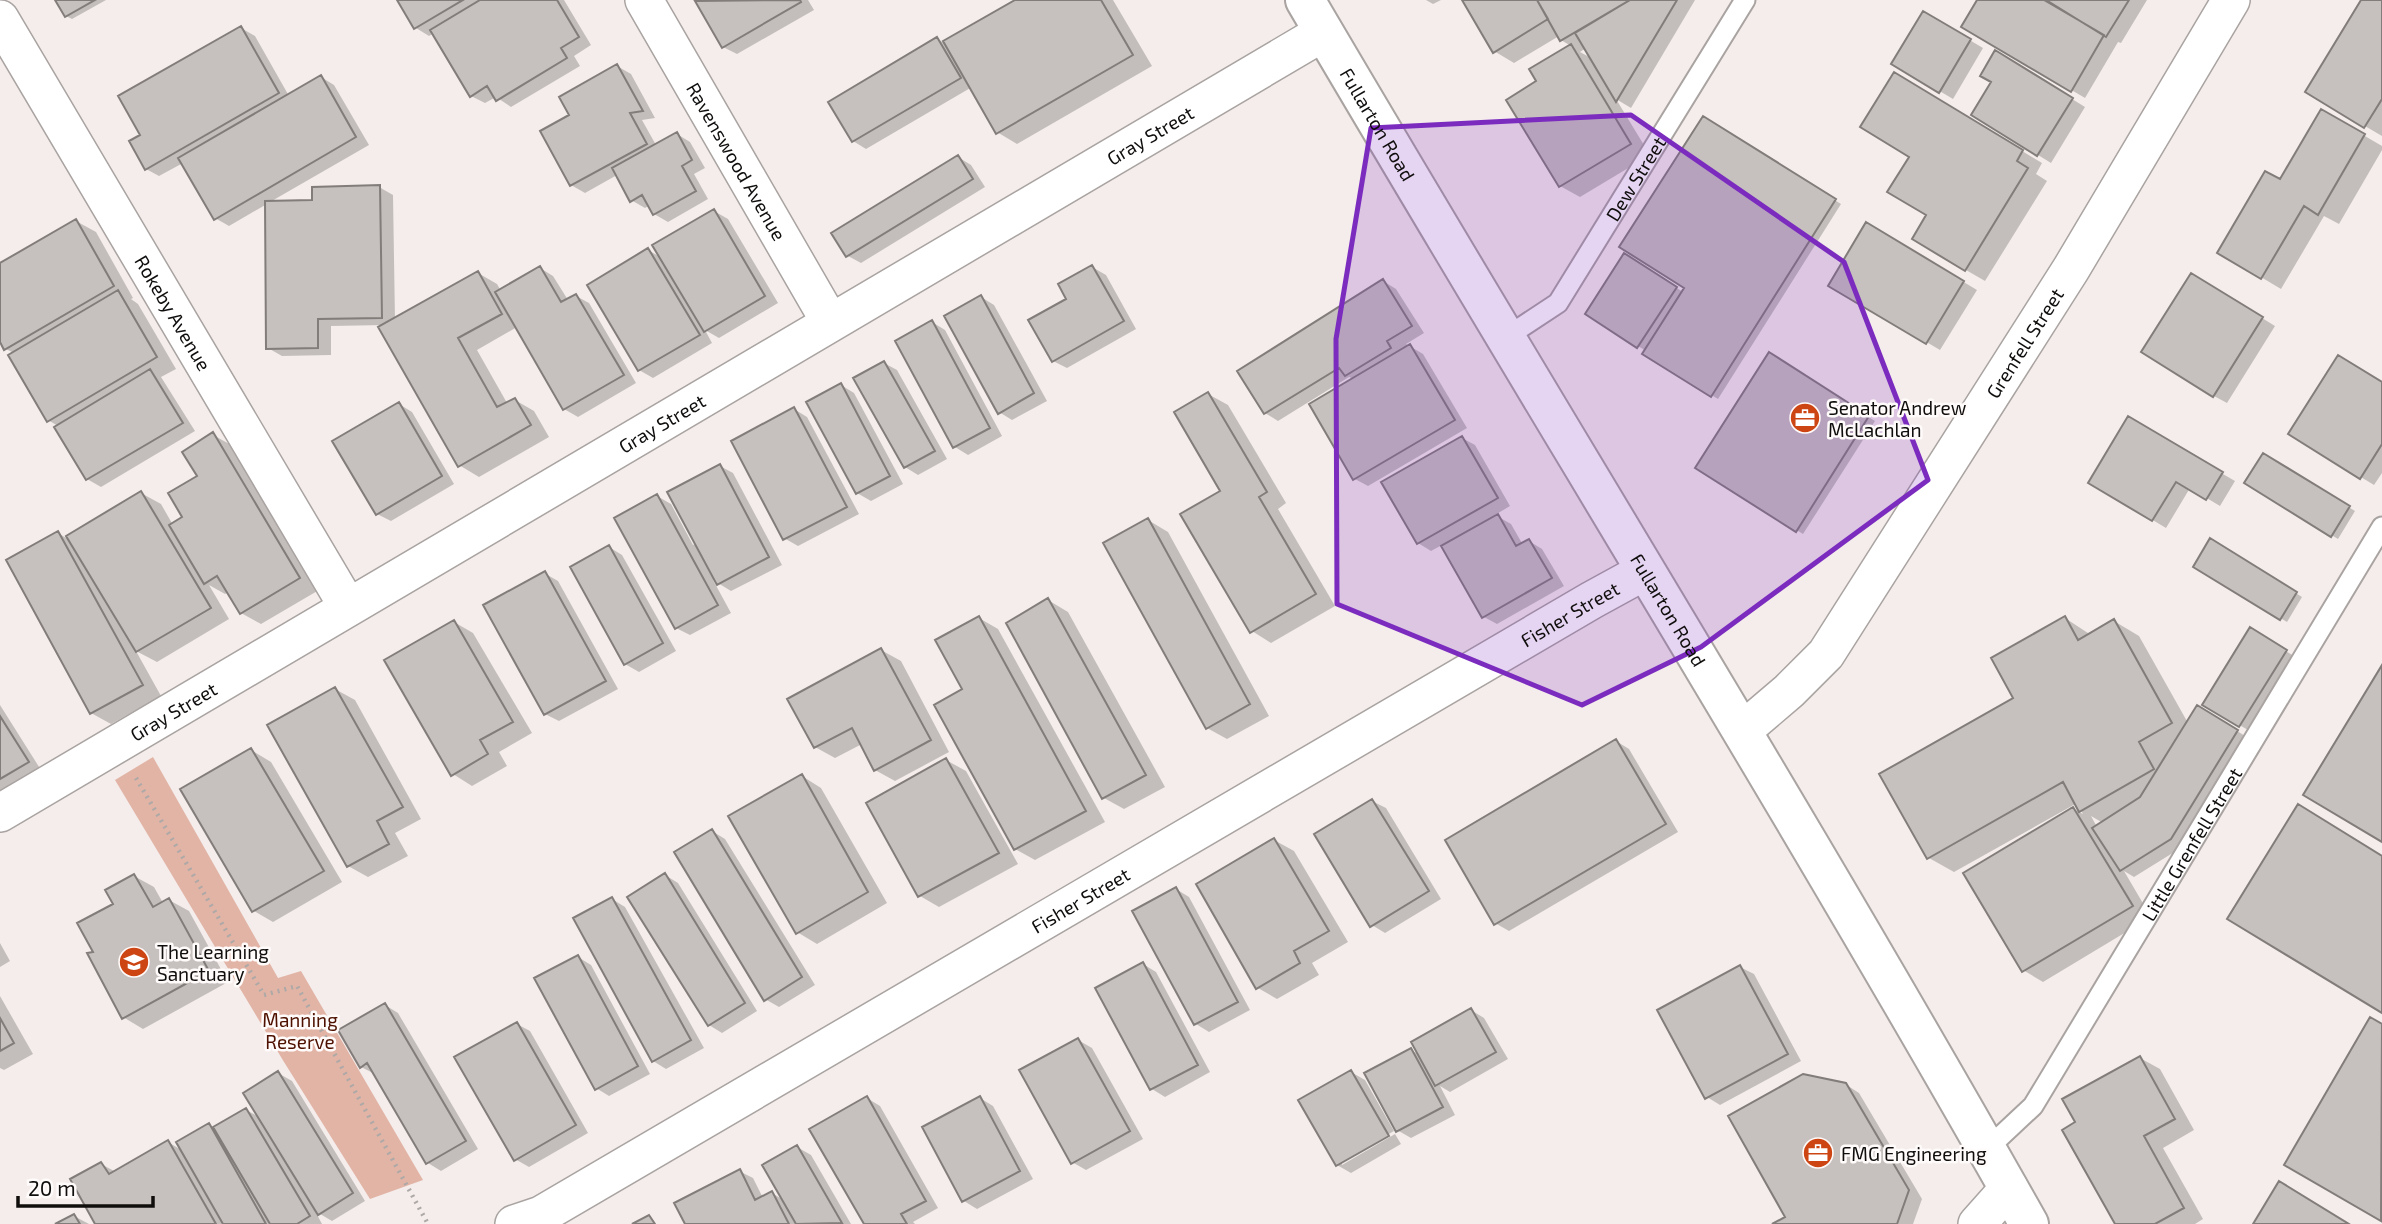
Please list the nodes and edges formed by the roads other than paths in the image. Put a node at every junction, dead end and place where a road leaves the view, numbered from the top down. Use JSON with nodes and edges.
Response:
{"nodes":[{"id":1,"x":644,"y":0,"type":"edge"},
{"id":2,"x":1745,"y":0,"type":"edge"},
{"id":3,"x":2231,"y":0,"type":"edge"},
{"id":4,"x":1314,"y":16,"type":"edge"},
{"id":5,"x":0,"y":19,"type":"edge"},
{"id":6,"x":830,"y":322,"type":"junction"},
{"id":7,"x":1505,"y":338,"type":"junction"},
{"id":8,"x":2382,"y":527,"type":"edge"},
{"id":9,"x":1645,"y":571,"type":"junction"},
{"id":10,"x":348,"y":607,"type":"junction"},
{"id":11,"x":1742,"y":731,"type":"junction"},
{"id":12,"x":0,"y":813,"type":"edge"},
{"id":13,"x":1987,"y":1149,"type":"junction"},
{"id":14,"x":2009,"y":1188,"type":"junction"},
{"id":15,"x":514,"y":1224,"type":"edge"},
{"id":16,"x":1977,"y":1224,"type":"edge"},
{"id":17,"x":2029,"y":1224,"type":"edge"}],
"edges":[{"from":1,"to":6,"type":"street","name":"Ravenswood Avenue"},
{"from":2,"to":7,"type":"lane","name":"Dew Street"},
{"from":3,"to":11,"type":"street","name":"Grenfell Street"},
{"from":4,"to":6,"type":"street","name":"Gray Street"},
{"from":4,"to":7,"type":"main road","name":"Fullarton Road"},
{"from":5,"to":10,"type":"street","name":"Rokeby Avenue"},
{"from":6,"to":10,"type":"street","name":"Gray Street"},
{"from":7,"to":9,"type":"main road","name":"Fullarton Road"},
{"from":8,"to":13,"type":"lane","name":"Little Grenfell Street"},
{"from":9,"to":11,"type":"main road","name":"Fullarton Road"},
{"from":9,"to":15,"type":"street","name":"Fisher Street"},
{"from":10,"to":12,"type":"street","name":"Gray Street"},
{"from":11,"to":13,"type":"main road","name":"Fullarton Road"},
{"from":13,"to":14,"type":"main road","name":"Fullarton Road"},
{"from":14,"to":16,"type":"street"},
{"from":14,"to":17,"type":"main road","name":"Fullarton Road"}]}
